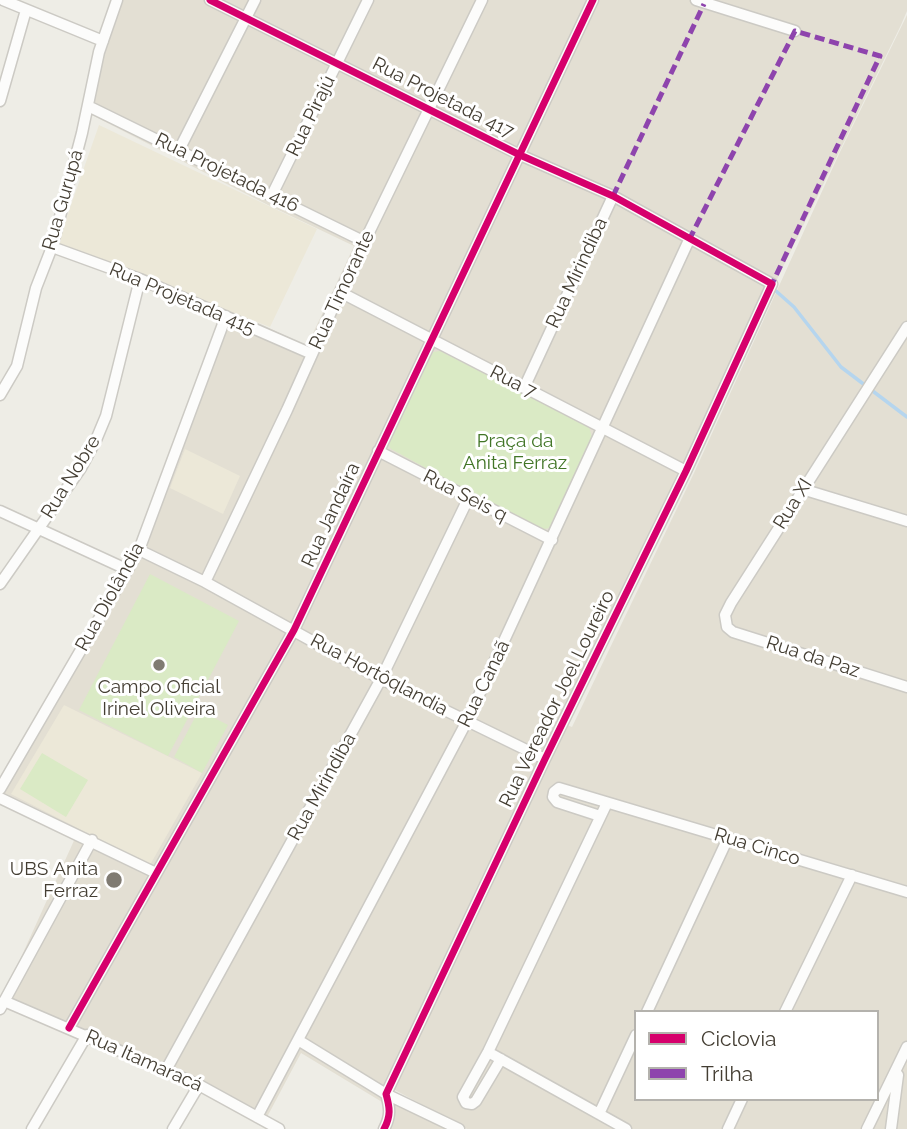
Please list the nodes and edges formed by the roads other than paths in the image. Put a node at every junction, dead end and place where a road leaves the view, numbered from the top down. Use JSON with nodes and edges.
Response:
{"nodes":[{"id":1,"x":3,"y":0,"type":"edge"},
{"id":2,"x":117,"y":0,"type":"edge"},
{"id":3,"x":210,"y":0,"type":"edge"},
{"id":4,"x":254,"y":0,"type":"edge"},
{"id":5,"x":368,"y":0,"type":"edge"},
{"id":6,"x":482,"y":0,"type":"edge"},
{"id":7,"x":593,"y":0,"type":"edge"},
{"id":8,"x":696,"y":0,"type":"edge"},
{"id":9,"x":26,"y":10,"type":"junction"},
{"id":10,"x":246,"y":17,"type":"junction"},
{"id":11,"x":795,"y":31,"type":"dead end"},
{"id":12,"x":103,"y":41,"type":"junction"},
{"id":13,"x":337,"y":63,"type":"junction"},
{"id":14,"x":0,"y":101,"type":"edge"},
{"id":15,"x":88,"y":106,"type":"junction"},
{"id":16,"x":430,"y":109,"type":"junction"},
{"id":17,"x":179,"y":150,"type":"junction"},
{"id":18,"x":520,"y":155,"type":"junction"},
{"id":19,"x":272,"y":195,"type":"junction"},
{"id":20,"x":613,"y":196,"type":"junction"},
{"id":21,"x":689,"y":240,"type":"junction"},
{"id":22,"x":365,"y":242,"type":"junction"},
{"id":23,"x":51,"y":247,"type":"junction"},
{"id":24,"x":140,"y":279,"type":"junction"},
{"id":25,"x":772,"y":284,"type":"joint"},
{"id":26,"x":340,"y":292,"type":"junction"},
{"id":27,"x":226,"y":316,"type":"junction"},
{"id":28,"x":907,"y":327,"type":"edge"},
{"id":29,"x":432,"y":341,"type":"junction"},
{"id":30,"x":312,"y":354,"type":"junction"},
{"id":31,"x":0,"y":374,"type":"edge"},
{"id":32,"x":9,"y":380,"type":"junction"},
{"id":33,"x":524,"y":388,"type":"junction"},
{"id":34,"x":0,"y":395,"type":"edge"},
{"id":35,"x":601,"y":427,"type":"junction"},
{"id":36,"x":378,"y":451,"type":"junction"},
{"id":37,"x":686,"y":471,"type":"junction"},
{"id":38,"x":802,"y":489,"type":"junction"},
{"id":39,"x":468,"y":499,"type":"junction"},
{"id":40,"x":0,"y":511,"type":"edge"},
{"id":41,"x":907,"y":521,"type":"edge"},
{"id":42,"x":38,"y":529,"type":"junction"},
{"id":43,"x":552,"y":540,"type":"junction"},
{"id":44,"x":139,"y":550,"type":"junction"},
{"id":45,"x":126,"y":569,"type":"junction"},
{"id":46,"x":205,"y":582,"type":"junction"},
{"id":47,"x":0,"y":584,"type":"edge"},
{"id":48,"x":725,"y":621,"type":"joint"},
{"id":49,"x":294,"y":630,"type":"junction"},
{"id":50,"x":381,"y":679,"type":"junction"},
{"id":51,"x":907,"y":687,"type":"edge"},
{"id":52,"x":467,"y":721,"type":"junction"},
{"id":53,"x":545,"y":759,"type":"junction"},
{"id":54,"x":0,"y":789,"type":"edge"},
{"id":55,"x":0,"y":798,"type":"edge"},
{"id":56,"x":607,"y":803,"type":"junction"},
{"id":57,"x":600,"y":816,"type":"junction"},
{"id":58,"x":728,"y":838,"type":"junction"},
{"id":59,"x":92,"y":840,"type":"junction"},
{"id":60,"x":156,"y":873,"type":"junction"},
{"id":61,"x":852,"y":875,"type":"junction"},
{"id":62,"x":907,"y":892,"type":"edge"},
{"id":63,"x":2,"y":1005,"type":"edge"},
{"id":64,"x":648,"y":1010,"type":"edge"},
{"id":65,"x":786,"y":1010,"type":"edge"},
{"id":66,"x":69,"y":1028,"type":"junction"},
{"id":67,"x":87,"y":1035,"type":"junction"},
{"id":68,"x":634,"y":1039,"type":"edge"},
{"id":69,"x":298,"y":1040,"type":"junction"},
{"id":70,"x":907,"y":1047,"type":"edge"},
{"id":71,"x":488,"y":1052,"type":"junction"},
{"id":72,"x":500,"y":1059,"type":"junction"},
{"id":73,"x":900,"y":1060,"type":"junction"},
{"id":74,"x":166,"y":1070,"type":"junction"},
{"id":75,"x":199,"y":1085,"type":"junction"},
{"id":76,"x":386,"y":1094,"type":"junction"},
{"id":77,"x":741,"y":1101,"type":"edge"},
{"id":78,"x":599,"y":1114,"type":"junction"},
{"id":79,"x":257,"y":1117,"type":"junction"},
{"id":80,"x":32,"y":1129,"type":"edge"},
{"id":81,"x":173,"y":1129,"type":"edge"},
{"id":82,"x":279,"y":1129,"type":"edge"},
{"id":83,"x":384,"y":1129,"type":"edge"},
{"id":84,"x":459,"y":1129,"type":"edge"},
{"id":85,"x":626,"y":1129,"type":"edge"},
{"id":86,"x":728,"y":1129,"type":"edge"},
{"id":87,"x":867,"y":1129,"type":"edge"},
{"id":88,"x":891,"y":1129,"type":"edge"}],
"edges":[{"from":1,"to":9,"type":"street"},
{"from":2,"to":12,"type":"street","name":"Rua Gurupá"},
{"from":3,"to":10,"type":"street","name":"Rua Projetada 417"},
{"from":4,"to":10,"type":"street"},
{"from":5,"to":13,"type":"street","name":"Rua Pirajú"},
{"from":6,"to":16,"type":"street","name":"Rua Timorante"},
{"from":7,"to":18,"type":"street","name":"Rua Jandaíra"},
{"from":8,"to":11,"type":"street"},
{"from":9,"to":12,"type":"street"},
{"from":9,"to":14,"type":"street"},
{"from":10,"to":13,"type":"street","name":"Rua Projetada 417"},
{"from":10,"to":17,"type":"street"},
{"from":12,"to":15,"type":"street","name":"Rua Gurupá"},
{"from":13,"to":16,"type":"street","name":"Rua Projetada 417"},
{"from":13,"to":19,"type":"street","name":"Rua Pirajú"},
{"from":15,"to":17,"type":"street","name":"Rua Projetada 416"},
{"from":15,"to":23,"type":"street","name":"Rua Gurupá"},
{"from":16,"to":18,"type":"street","name":"Rua Projetada 417"},
{"from":16,"to":22,"type":"street","name":"Rua Timorante"},
{"from":17,"to":19,"type":"street","name":"Rua Projetada 416"},
{"from":18,"to":20,"type":"street","name":"Rua Projetada 417"},
{"from":18,"to":29,"type":"street","name":"Rua Jandaíra"},
{"from":19,"to":22,"type":"street","name":"Rua Projetada 416"},
{"from":20,"to":21,"type":"street","name":"Rua Projetada 417"},
{"from":20,"to":33,"type":"street","name":"Rua Mirindiba"},
{"from":21,"to":25,"type":"street","name":"Rua Projetada 417"},
{"from":21,"to":35,"type":"street","name":"Rua Canaã"},
{"from":22,"to":26,"type":"street","name":"Rua Timorante"},
{"from":23,"to":24,"type":"street","name":"Rua Projetada 415"},
{"from":23,"to":32,"type":"street","name":"Rua Gurupá"},
{"from":24,"to":27,"type":"street","name":"Rua Projetada 415"},
{"from":24,"to":42,"type":"street","name":"Rua Nobre"},
{"from":25,"to":37,"type":"street","name":"Rua Vereador Joel Loureiro"},
{"from":26,"to":29,"type":"street","name":"Rua 7"},
{"from":26,"to":30,"type":"street","name":"Rua Timorante"},
{"from":27,"to":30,"type":"street","name":"Rua Projetada 415"},
{"from":27,"to":44,"type":"street","name":"Rua Diolândia"},
{"from":28,"to":38,"type":"street","name":"Rua XI"},
{"from":29,"to":33,"type":"street","name":"Rua 7"},
{"from":29,"to":36,"type":"street","name":"Rua Jandaíra"},
{"from":30,"to":46,"type":"street","name":"Rua Timorante"},
{"from":31,"to":32,"type":"street"},
{"from":32,"to":34,"type":"street","name":"Rua Gurupá"},
{"from":33,"to":35,"type":"street","name":"Rua 7"},
{"from":35,"to":37,"type":"street","name":"Rua 7"},
{"from":35,"to":43,"type":"street","name":"Rua Canaã"},
{"from":36,"to":39,"type":"street","name":"Rua Seis q"},
{"from":36,"to":49,"type":"street","name":"Rua Jandaíra"},
{"from":37,"to":53,"type":"street","name":"Rua Vereador Joel Loureiro"},
{"from":38,"to":41,"type":"street"},
{"from":38,"to":48,"type":"street","name":"Rua XI"},
{"from":39,"to":43,"type":"street","name":"Rua Seis q"},
{"from":39,"to":50,"type":"street","name":"Rua Mirindiba"},
{"from":40,"to":42,"type":"street"},
{"from":42,"to":45,"type":"street"},
{"from":42,"to":47,"type":"street","name":"Rua Nobre"},
{"from":43,"to":52,"type":"street","name":"Rua Canaã"},
{"from":44,"to":45,"type":"street","name":"Rua Diolândia"},
{"from":44,"to":46,"type":"street","name":"Rua Hortôqlandia"},
{"from":45,"to":54,"type":"street","name":"Rua Diolândia"},
{"from":46,"to":49,"type":"street","name":"Rua Hortôqlandia"},
{"from":48,"to":51,"type":"street","name":"Rua da Paz"},
{"from":49,"to":50,"type":"street","name":"Rua Hortôqlandia"},
{"from":49,"to":60,"type":"street","name":"Rua Jandaíra"},
{"from":50,"to":52,"type":"street","name":"Rua Hortôqlandia"},
{"from":50,"to":74,"type":"street","name":"Rua Mirindiba"},
{"from":52,"to":53,"type":"street","name":"Rua Hortôqlandia"},
{"from":52,"to":69,"type":"street","name":"Rua Canaã"},
{"from":53,"to":76,"type":"street","name":"Rua Vereador Joel Loureiro"},
{"from":55,"to":59,"type":"street"},
{"from":56,"to":57,"type":"street"},
{"from":56,"to":57,"type":"street","name":"Rua Cinco"},
{"from":56,"to":58,"type":"street","name":"Rua Cinco"},
{"from":57,"to":71,"type":"street"},
{"from":58,"to":61,"type":"street","name":"Rua Cinco"},
{"from":58,"to":64,"type":"street"},
{"from":59,"to":60,"type":"street"},
{"from":59,"to":63,"type":"street"},
{"from":60,"to":66,"type":"street","name":"Rua Jandaíra"},
{"from":61,"to":62,"type":"street","name":"Rua Cinco"},
{"from":61,"to":65,"type":"street"},
{"from":63,"to":66,"type":"street","name":"Rua Itamaracá"},
{"from":66,"to":67,"type":"street","name":"Rua Itamaracá"},
{"from":67,"to":74,"type":"street","name":"Rua Itamaracá"},
{"from":67,"to":80,"type":"street"},
{"from":68,"to":78,"type":"street"},
{"from":69,"to":76,"type":"street"},
{"from":69,"to":79,"type":"street","name":"Rua Canaã"},
{"from":70,"to":73,"type":"street"},
{"from":71,"to":72,"type":"street"},
{"from":71,"to":72,"type":"street"},
{"from":72,"to":78,"type":"street"},
{"from":73,"to":87,"type":"street"},
{"from":73,"to":88,"type":"street"},
{"from":74,"to":75,"type":"street","name":"Rua Itamaracá"},
{"from":75,"to":79,"type":"street","name":"Rua Itamaracá"},
{"from":75,"to":81,"type":"street"},
{"from":76,"to":83,"type":"street","name":"Rua Vereador Joel Loureiro"},
{"from":76,"to":84,"type":"street"},
{"from":77,"to":86,"type":"street"},
{"from":78,"to":85,"type":"street"},
{"from":79,"to":82,"type":"street","name":"Rua Itamaracá"}]}
